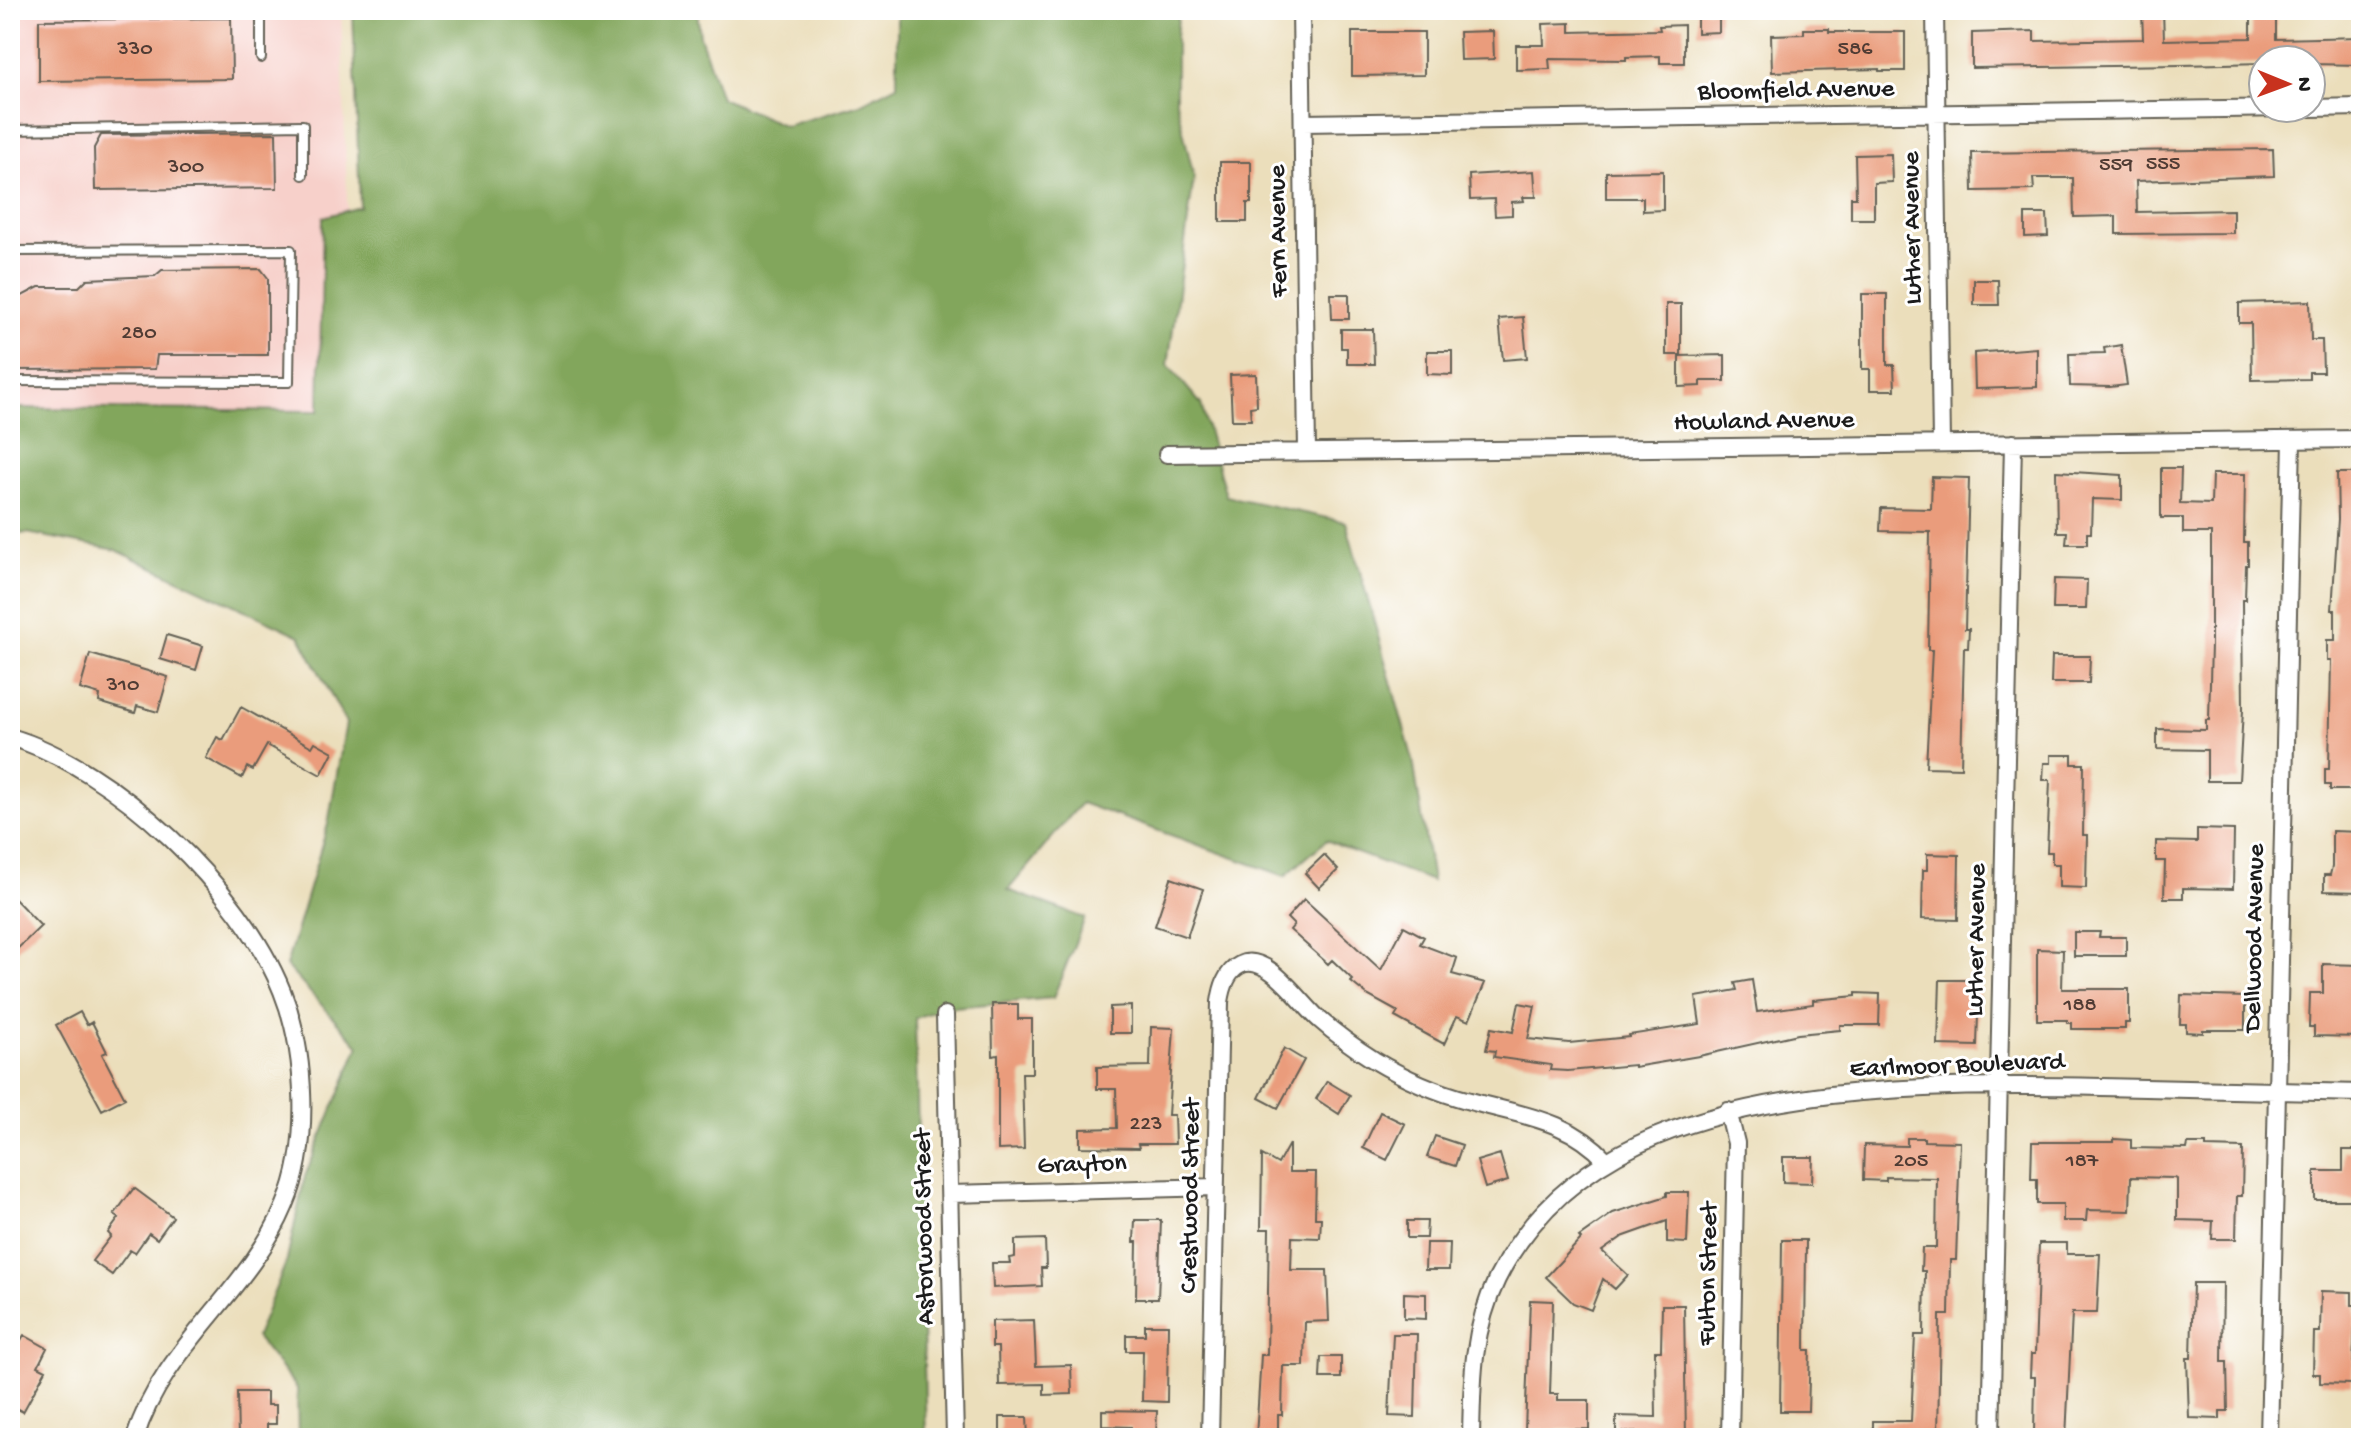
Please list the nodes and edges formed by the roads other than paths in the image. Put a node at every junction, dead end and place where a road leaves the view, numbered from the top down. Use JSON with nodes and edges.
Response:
{"nodes":[{"id":1,"x":261,"y":10,"type":"edge"},
{"id":2,"x":1301,"y":10,"type":"edge"},
{"id":3,"x":1935,"y":10,"type":"edge"},
{"id":4,"x":261,"y":58,"type":"dead end"},
{"id":5,"x":2361,"y":107,"type":"edge"},
{"id":6,"x":2327,"y":108,"type":"edge"},
{"id":7,"x":2247,"y":109,"type":"edge"},
{"id":8,"x":1936,"y":113,"type":"junction"},
{"id":9,"x":1303,"y":123,"type":"junction"},
{"id":10,"x":10,"y":130,"type":"edge"},
{"id":11,"x":303,"y":175,"type":"dead end"},
{"id":12,"x":10,"y":251,"type":"edge"},
{"id":13,"x":10,"y":381,"type":"edge"},
{"id":14,"x":2361,"y":439,"type":"edge"},
{"id":15,"x":2292,"y":440,"type":"junction"},
{"id":16,"x":2013,"y":443,"type":"junction"},
{"id":17,"x":1941,"y":444,"type":"junction"},
{"id":18,"x":1307,"y":452,"type":"junction"},
{"id":19,"x":1167,"y":454,"type":"dead end"},
{"id":20,"x":10,"y":737,"type":"edge"},
{"id":21,"x":945,"y":1015,"type":"dead end"},
{"id":22,"x":1999,"y":1085,"type":"junction"},
{"id":23,"x":2277,"y":1091,"type":"junction"},
{"id":24,"x":2361,"y":1093,"type":"edge"},
{"id":25,"x":1728,"y":1111,"type":"junction"},
{"id":26,"x":1607,"y":1161,"type":"junction"},
{"id":27,"x":1216,"y":1187,"type":"junction"},
{"id":28,"x":950,"y":1194,"type":"junction"},
{"id":29,"x":135,"y":1438,"type":"edge"},
{"id":30,"x":955,"y":1438,"type":"edge"},
{"id":31,"x":1210,"y":1438,"type":"edge"},
{"id":32,"x":1471,"y":1438,"type":"edge"},
{"id":33,"x":1730,"y":1438,"type":"edge"},
{"id":34,"x":1991,"y":1438,"type":"edge"},
{"id":35,"x":2269,"y":1438,"type":"edge"}],
"edges":[{"from":1,"to":4,"type":"lane"},
{"from":2,"to":9,"type":"street","name":"Fern Avenue"},
{"from":3,"to":8,"type":"street","name":"Luther Avenue"},
{"from":5,"to":6,"type":"street"},
{"from":7,"to":8,"type":"street","name":"Bloomfield Avenue"},
{"from":8,"to":9,"type":"street","name":"Bloomfield Avenue"},
{"from":8,"to":17,"type":"street","name":"Luther Avenue"},
{"from":9,"to":18,"type":"street","name":"Fern Avenue"},
{"from":10,"to":11,"type":"lane"},
{"from":12,"to":13,"type":"lane"},
{"from":14,"to":15,"type":"street","name":"Howland Avenue"},
{"from":15,"to":16,"type":"street","name":"Howland Avenue"},
{"from":15,"to":23,"type":"street","name":"Dellwood Avenue"},
{"from":16,"to":17,"type":"street","name":"Howland Avenue"},
{"from":16,"to":22,"type":"street","name":"Luther Avenue"},
{"from":17,"to":18,"type":"street","name":"Howland Avenue"},
{"from":18,"to":19,"type":"street","name":"Howland Avenue"},
{"from":20,"to":29,"type":"street"},
{"from":21,"to":28,"type":"street","name":"Astorwood Street"},
{"from":22,"to":23,"type":"street","name":"Earlmoor Boulevard"},
{"from":22,"to":25,"type":"street","name":"Earlmoor Boulevard"},
{"from":22,"to":34,"type":"street","name":"Luther Avenue"},
{"from":23,"to":24,"type":"street","name":"Earlmoor Boulevard"},
{"from":23,"to":35,"type":"street","name":"Dellwood Avenue"},
{"from":25,"to":26,"type":"street","name":"Earlmoor Boulevard"},
{"from":25,"to":33,"type":"street","name":"Fulton Street"},
{"from":26,"to":27,"type":"street","name":"Crestwood Street"},
{"from":26,"to":32,"type":"street","name":"Earlmoor Boulevard"},
{"from":27,"to":28,"type":"street","name":"Grayton"},
{"from":27,"to":31,"type":"street","name":"Crestwood Street"},
{"from":28,"to":30,"type":"street","name":"Astorwood Street"}]}
